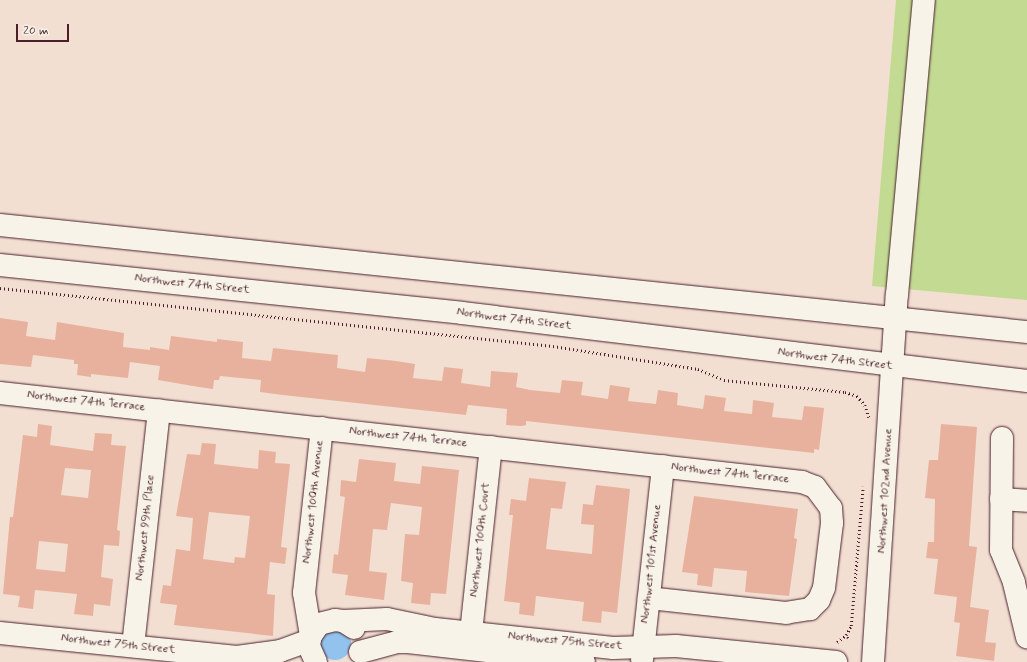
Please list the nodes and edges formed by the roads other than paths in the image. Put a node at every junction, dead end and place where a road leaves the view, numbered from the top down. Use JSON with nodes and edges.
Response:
{"nodes":[{"id":1,"x":924,"y":0,"type":"edge"},
{"id":2,"x":0,"y":225,"type":"edge"},
{"id":3,"x":0,"y":265,"type":"edge"},
{"id":4,"x":896,"y":319,"type":"junction"},
{"id":5,"x":1027,"y":332,"type":"edge"},
{"id":6,"x":893,"y":366,"type":"junction"},
{"id":7,"x":1027,"y":381,"type":"edge"},
{"id":8,"x":0,"y":393,"type":"edge"},
{"id":9,"x":159,"y":410,"type":"junction"},
{"id":10,"x":322,"y":428,"type":"junction"},
{"id":11,"x":1002,"y":438,"type":"dead end"},
{"id":12,"x":491,"y":447,"type":"junction"},
{"id":13,"x":663,"y":466,"type":"junction"},
{"id":14,"x":1002,"y":499,"type":"junction"},
{"id":15,"x":1027,"y":501,"type":"edge"},
{"id":16,"x":306,"y":576,"type":"junction"},
{"id":17,"x":648,"y":598,"type":"junction"},
{"id":18,"x":1024,"y":613,"type":"edge"},
{"id":19,"x":339,"y":620,"type":"junction"},
{"id":20,"x":0,"y":633,"type":"edge"},
{"id":21,"x":471,"y":633,"type":"junction"},
{"id":22,"x":1027,"y":637,"type":"edge"},
{"id":23,"x":310,"y":638,"type":"junction"},
{"id":24,"x":133,"y":646,"type":"junction"},
{"id":25,"x":642,"y":654,"type":"edge"},
{"id":26,"x":701,"y":655,"type":"edge"},
{"id":27,"x":365,"y":656,"type":"edge"},
{"id":28,"x":244,"y":660,"type":"edge"},
{"id":29,"x":316,"y":662,"type":"edge"},
{"id":30,"x":584,"y":662,"type":"edge"},
{"id":31,"x":836,"y":662,"type":"edge"},
{"id":32,"x":873,"y":662,"type":"edge"}],
"edges":[{"from":1,"to":4,"type":"street","name":"Northwest 102nd Avenue"},
{"from":2,"to":4,"type":"street"},
{"from":3,"to":6,"type":"street","name":"Northwest 74th Street"},
{"from":4,"to":5,"type":"street"},
{"from":4,"to":6,"type":"street","name":"Northwest 102nd Avenue"},
{"from":6,"to":7,"type":"street","name":"Northwest 74th Street"},
{"from":6,"to":32,"type":"street","name":"Northwest 102nd Avenue"},
{"from":8,"to":9,"type":"street","name":"Northwest 74th Terrace"},
{"from":9,"to":10,"type":"street","name":"Northwest 74th Terrace"},
{"from":9,"to":24,"type":"street","name":"Northwest 99th Place"},
{"from":10,"to":12,"type":"street","name":"Northwest 74th Terrace"},
{"from":10,"to":16,"type":"street","name":"Northwest 100th Avenue"},
{"from":11,"to":14,"type":"street"},
{"from":12,"to":13,"type":"street","name":"Northwest 74th Terrace"},
{"from":12,"to":21,"type":"street","name":"Northwest 100th Court"},
{"from":13,"to":17,"type":"street","name":"Northwest 101st Avenue"},
{"from":13,"to":17,"type":"street","name":"Northwest 74th Terrace"},
{"from":14,"to":15,"type":"street"},
{"from":14,"to":18,"type":"street"},
{"from":16,"to":19,"type":"street","name":"Northwest 100th Avenue"},
{"from":16,"to":23,"type":"street","name":"Northwest 100th Avenue"},
{"from":17,"to":25,"type":"street","name":"Northwest 101st Avenue"},
{"from":18,"to":22,"type":"street"},
{"from":19,"to":21,"type":"street","name":"Northwest 75th Street"},
{"from":19,"to":23,"type":"street","name":"Northwest 75th Street"},
{"from":19,"to":27,"type":"street","name":"Northwest 100th Avenue"},
{"from":20,"to":24,"type":"street","name":"Northwest 75th Street"},
{"from":21,"to":25,"type":"street","name":"Northwest 75th Street"},
{"from":23,"to":28,"type":"street","name":"Northwest 75th Street"},
{"from":23,"to":29,"type":"street","name":"Northwest 100th Avenue"},
{"from":24,"to":28,"type":"street","name":"Northwest 75th Street"},
{"from":25,"to":26,"type":"street","name":"Northwest 75th Street"},
{"from":26,"to":31,"type":"street","name":"Northwest 75th Street"},
{"from":27,"to":30,"type":"street","name":"Northwest 75th Street"}]}
